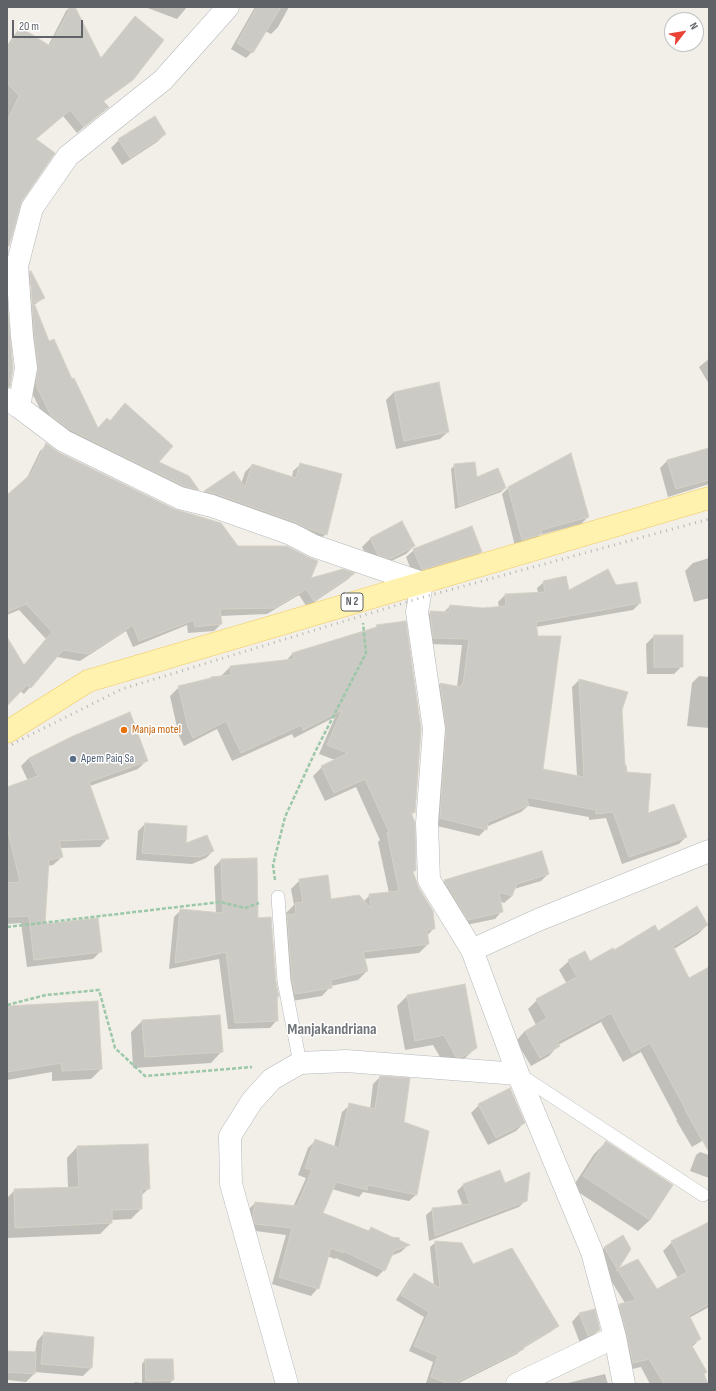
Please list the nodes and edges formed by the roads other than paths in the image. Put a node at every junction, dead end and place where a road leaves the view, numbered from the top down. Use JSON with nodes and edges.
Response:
{"nodes":[{"id":1,"x":228,"y":7,"type":"edge"},
{"id":2,"x":13,"y":403,"type":"edge"},
{"id":3,"x":709,"y":498,"type":"edge"},
{"id":4,"x":422,"y":583,"type":"junction"},
{"id":5,"x":7,"y":732,"type":"edge"},
{"id":6,"x":709,"y":851,"type":"edge"},
{"id":7,"x":278,"y":897,"type":"road end"},
{"id":8,"x":472,"y":950,"type":"junction"},
{"id":9,"x":300,"y":1063,"type":"junction"},
{"id":10,"x":518,"y":1074,"type":"junction"},
{"id":11,"x":703,"y":1195,"type":"dead end"},
{"id":12,"x":614,"y":1337,"type":"junction"},
{"id":13,"x":287,"y":1384,"type":"edge"},
{"id":14,"x":517,"y":1384,"type":"edge"},
{"id":15,"x":624,"y":1384,"type":"edge"}],
"edges":[{"from":1,"to":2,"type":"street"},
{"from":2,"to":4,"type":"street"},
{"from":3,"to":4,"type":"main road","number":"N 2"},
{"from":4,"to":5,"type":"main road","number":"N 2"},
{"from":4,"to":8,"type":"street"},
{"from":6,"to":8,"type":"street"},
{"from":7,"to":9,"type":"lane"},
{"from":8,"to":10,"type":"street"},
{"from":9,"to":10,"type":"street"},
{"from":9,"to":13,"type":"street"},
{"from":10,"to":11,"type":"lane"},
{"from":10,"to":12,"type":"street"},
{"from":12,"to":14,"type":"street"},
{"from":12,"to":15,"type":"street"}]}
